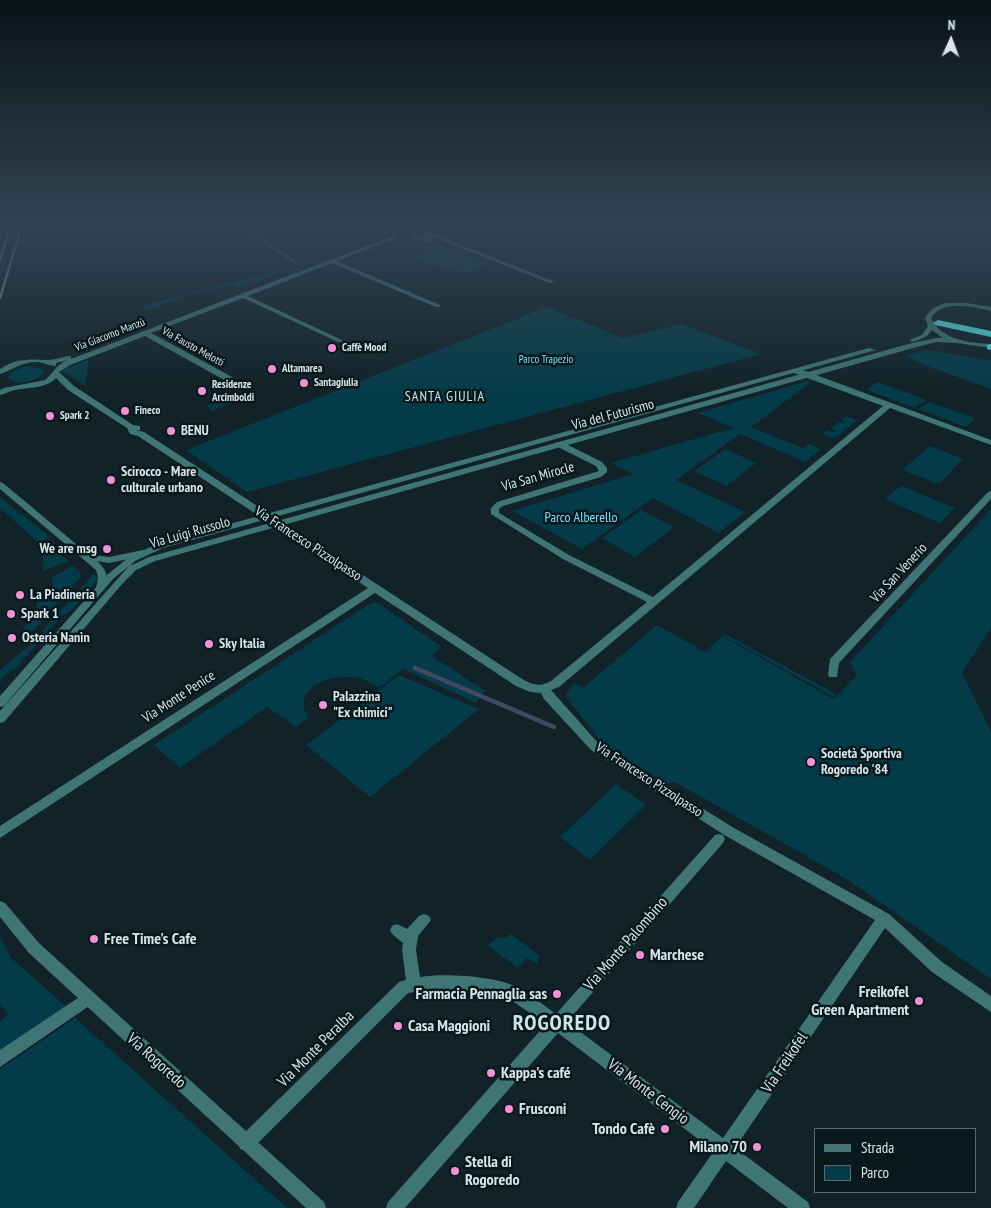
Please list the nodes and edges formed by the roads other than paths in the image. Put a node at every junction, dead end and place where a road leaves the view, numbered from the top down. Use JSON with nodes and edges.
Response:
{"nodes":[{"id":1,"x":260,"y":284,"type":"edge"},
{"id":2,"x":270,"y":284,"type":"edge"},
{"id":3,"x":387,"y":284,"type":"edge"},
{"id":4,"x":242,"y":295,"type":"junction"},
{"id":5,"x":438,"y":306,"type":"dead end"},
{"id":6,"x":991,"y":309,"type":"edge"},
{"id":7,"x":934,"y":320,"type":"junction"},
{"id":8,"x":145,"y":333,"type":"junction"},
{"id":9,"x":990,"y":337,"type":"edge"},
{"id":10,"x":340,"y":341,"type":"dead end"},
{"id":11,"x":958,"y":341,"type":"junction"},
{"id":12,"x":49,"y":362,"type":"junction"},
{"id":13,"x":56,"y":371,"type":"junction"},
{"id":14,"x":797,"y":371,"type":"junction"},
{"id":15,"x":0,"y":372,"type":"edge"},
{"id":16,"x":809,"y":375,"type":"junction"},
{"id":17,"x":231,"y":380,"type":"dead end"},
{"id":18,"x":0,"y":384,"type":"edge"},
{"id":19,"x":35,"y":385,"type":"junction"},
{"id":20,"x":15,"y":388,"type":"junction"},
{"id":21,"x":71,"y":388,"type":"junction"},
{"id":22,"x":0,"y":393,"type":"edge"},
{"id":23,"x":889,"y":405,"type":"junction"},
{"id":24,"x":991,"y":443,"type":"edge"},
{"id":25,"x":559,"y":444,"type":"junction"},
{"id":26,"x":0,"y":485,"type":"edge"},
{"id":27,"x":991,"y":494,"type":"edge"},
{"id":28,"x":266,"y":518,"type":"junction"},
{"id":29,"x":276,"y":524,"type":"junction"},
{"id":30,"x":143,"y":553,"type":"junction"},
{"id":31,"x":84,"y":555,"type":"junction"},
{"id":32,"x":101,"y":588,"type":"junction"},
{"id":33,"x":376,"y":588,"type":"junction"},
{"id":34,"x":653,"y":601,"type":"junction"},
{"id":35,"x":833,"y":674,"type":"dead end"},
{"id":36,"x":545,"y":689,"type":"junction"},
{"id":37,"x":0,"y":703,"type":"edge"},
{"id":38,"x":0,"y":719,"type":"edge"},
{"id":39,"x":0,"y":833,"type":"edge"},
{"id":40,"x":719,"y":838,"type":"dead end"},
{"id":41,"x":0,"y":907,"type":"edge"},
{"id":42,"x":884,"y":918,"type":"junction"},
{"id":43,"x":424,"y":920,"type":"dead end"},
{"id":44,"x":397,"y":930,"type":"dead end"},
{"id":45,"x":410,"y":940,"type":"junction"},
{"id":46,"x":414,"y":984,"type":"junction"},
{"id":47,"x":490,"y":985,"type":"joint"},
{"id":48,"x":87,"y":999,"type":"junction"},
{"id":49,"x":991,"y":1005,"type":"edge"},
{"id":50,"x":556,"y":1023,"type":"junction"},
{"id":51,"x":0,"y":1059,"type":"edge"},
{"id":52,"x":246,"y":1143,"type":"junction"},
{"id":53,"x":724,"y":1150,"type":"junction"},
{"id":54,"x":318,"y":1208,"type":"edge"},
{"id":55,"x":394,"y":1208,"type":"edge"},
{"id":56,"x":684,"y":1208,"type":"edge"},
{"id":57,"x":802,"y":1208,"type":"edge"}],
"edges":[{"from":1,"to":12,"type":"street","name":"Via Giacomo Manzù"},
{"from":2,"to":4,"type":"street","name":"Via Giacomo Manzù"},
{"from":3,"to":5,"type":"street"},
{"from":4,"to":8,"type":"street","name":"Via Giacomo Manzù"},
{"from":4,"to":10,"type":"street"},
{"from":6,"to":7,"type":"street"},
{"from":7,"to":9,"type":"highway"},
{"from":7,"to":9,"type":"highway"},
{"from":7,"to":11,"type":"street"},
{"from":7,"to":14,"type":"street","name":"Via del Futurismo"},
{"from":8,"to":13,"type":"street","name":"Via Giacomo Manzù"},
{"from":8,"to":17,"type":"street","name":"Via Fausto Melotti"},
{"from":9,"to":11,"type":"street"},
{"from":11,"to":16,"type":"street","name":"Via del Futurismo"},
{"from":12,"to":13,"type":"street","name":"Via Francesco Pizzolpasso"},
{"from":12,"to":15,"type":"street","name":"Via Giacomo Manzù"},
{"from":13,"to":19,"type":"street","name":"Via Giacomo Manzù"},
{"from":13,"to":21,"type":"street","name":"Via Francesco Pizzolpasso"},
{"from":14,"to":16,"type":"street"},
{"from":14,"to":28,"type":"street","name":"Via del Futurismo"},
{"from":16,"to":23,"type":"street"},
{"from":16,"to":25,"type":"street","name":"Via del Futurismo"},
{"from":18,"to":20,"type":"street"},
{"from":19,"to":20,"type":"street"},
{"from":19,"to":21,"type":"street","name":"Via Francesco Pizzolpasso"},
{"from":20,"to":22,"type":"street"},
{"from":21,"to":28,"type":"street","name":"Via Francesco Pizzolpasso"},
{"from":23,"to":24,"type":"street"},
{"from":23,"to":34,"type":"street"},
{"from":25,"to":29,"type":"street","name":"Via del Futurismo"},
{"from":25,"to":34,"type":"street","name":"Via San Mirocle"},
{"from":26,"to":31,"type":"street"},
{"from":27,"to":35,"type":"street","name":"Via San Venerio"},
{"from":28,"to":29,"type":"street","name":"Via Francesco Pizzolpasso"},
{"from":28,"to":30,"type":"street","name":"Via Luigi Russolo"},
{"from":29,"to":33,"type":"street","name":"Via Francesco Pizzolpasso"},
{"from":29,"to":38,"type":"street","name":"Via Luigi Russolo"},
{"from":30,"to":31,"type":"street"},
{"from":30,"to":32,"type":"street","name":"Via Luigi Russolo"},
{"from":31,"to":32,"type":"street"},
{"from":32,"to":37,"type":"street","name":"Via Luigi Russolo"},
{"from":33,"to":36,"type":"street","name":"Via Francesco Pizzolpasso"},
{"from":33,"to":39,"type":"street","name":"Via Monte Penice"},
{"from":34,"to":36,"type":"street"},
{"from":36,"to":42,"type":"street","name":"Via Francesco Pizzolpasso"},
{"from":40,"to":50,"type":"street","name":"Via Monte Palombino"},
{"from":41,"to":48,"type":"street","name":"Via Rogoredo"},
{"from":42,"to":49,"type":"street","name":"Via Francesco Pizzolpasso"},
{"from":42,"to":53,"type":"street","name":"Via Freikofel"},
{"from":43,"to":45,"type":"street"},
{"from":44,"to":45,"type":"street"},
{"from":45,"to":46,"type":"street"},
{"from":46,"to":47,"type":"street","name":"Via Monte Peralba"},
{"from":46,"to":52,"type":"street","name":"Via Monte Peralba"},
{"from":47,"to":50,"type":"street","name":"Via Monte Cengio"},
{"from":48,"to":51,"type":"street"},
{"from":48,"to":52,"type":"street","name":"Via Rogoredo"},
{"from":50,"to":53,"type":"street","name":"Via Monte Cengio"},
{"from":50,"to":55,"type":"street","name":"Via Monte Palombino"},
{"from":52,"to":54,"type":"street","name":"Via Rogoredo"},
{"from":53,"to":56,"type":"street","name":"Via Freikofel"},
{"from":53,"to":57,"type":"street","name":"Via Monte Cengio"}]}
